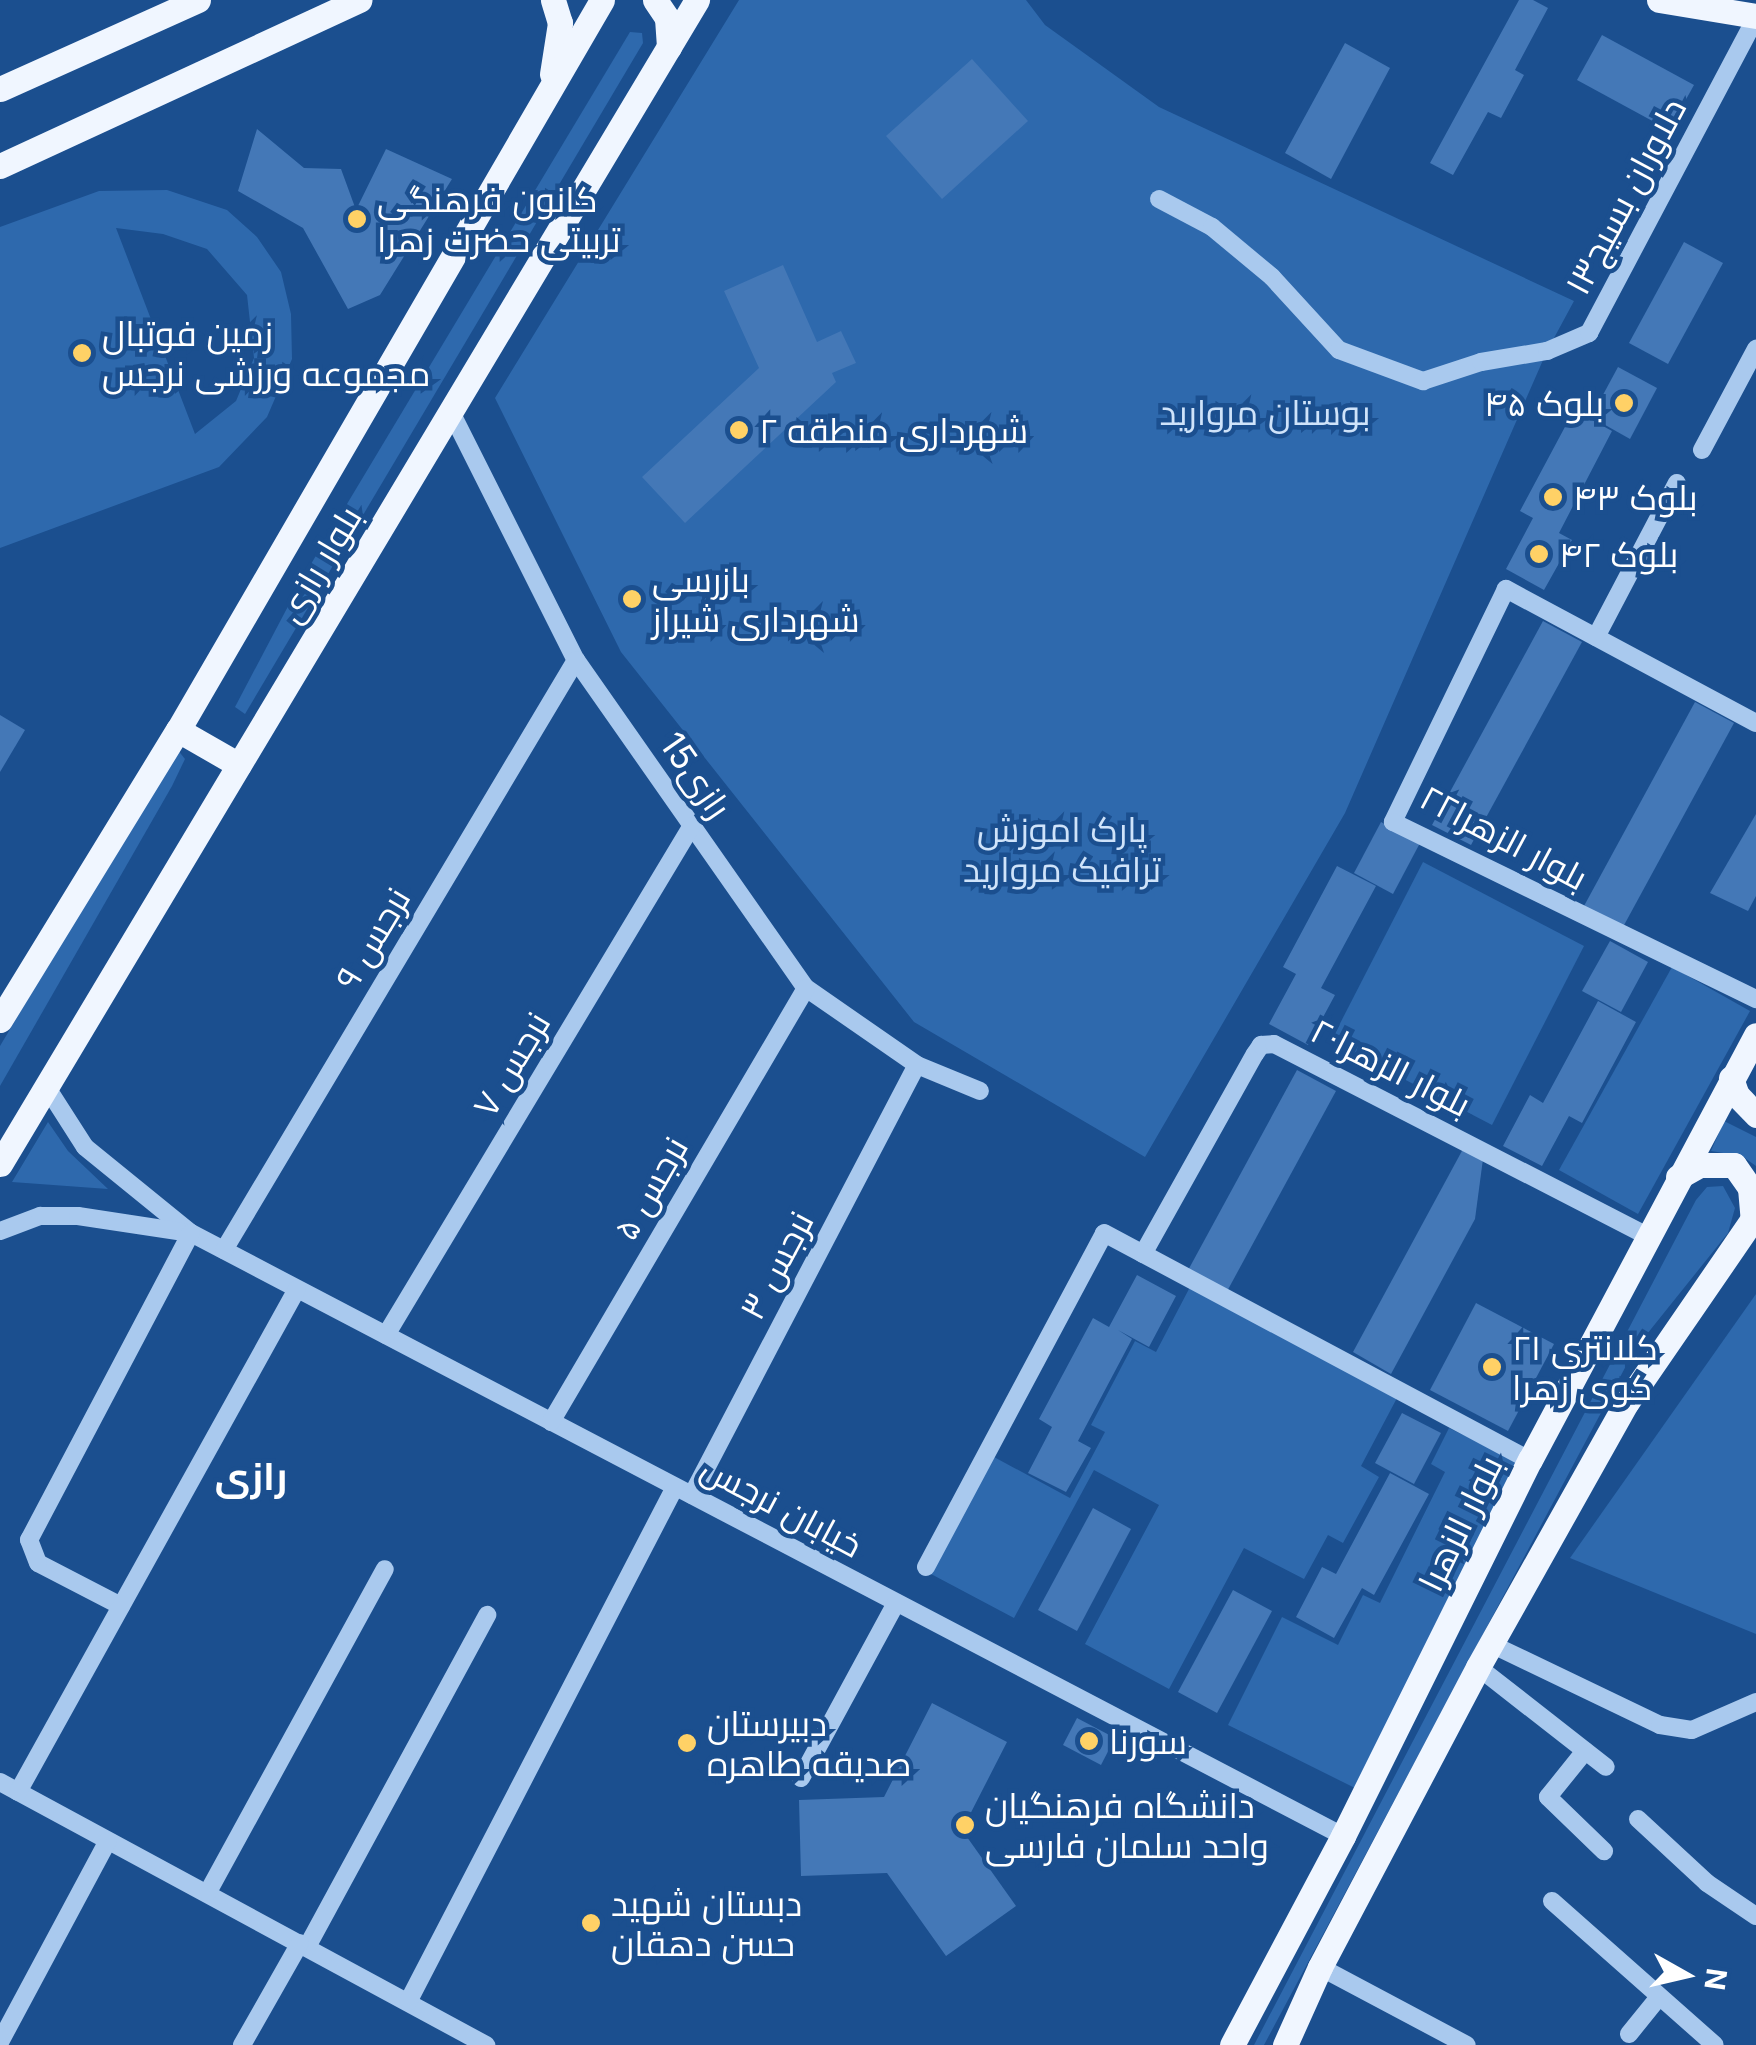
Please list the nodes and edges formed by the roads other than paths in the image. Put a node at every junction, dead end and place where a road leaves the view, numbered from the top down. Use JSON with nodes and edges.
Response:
{"nodes":[{"id":1,"x":198,"y":0,"type":"edge"},
{"id":2,"x":360,"y":0,"type":"edge"},
{"id":3,"x":553,"y":0,"type":"edge"},
{"id":4,"x":655,"y":0,"type":"edge"},
{"id":5,"x":697,"y":0,"type":"edge"},
{"id":6,"x":1658,"y":0,"type":"edge"},
{"id":7,"x":602,"y":1,"type":"edge"},
{"id":8,"x":169,"y":7,"type":"edge"},
{"id":9,"x":1756,"y":17,"type":"edge"},
{"id":10,"x":669,"y":48,"type":"junction"},
{"id":11,"x":0,"y":89,"type":"edge"},
{"id":12,"x":550,"y":89,"type":"junction"},
{"id":13,"x":0,"y":166,"type":"edge"},
{"id":14,"x":1159,"y":199,"type":"dead end"},
{"id":15,"x":1756,"y":348,"type":"edge"},
{"id":16,"x":451,"y":412,"type":"junction"},
{"id":17,"x":1702,"y":450,"type":"dead end"},
{"id":18,"x":1677,"y":483,"type":"dead end"},
{"id":19,"x":1596,"y":637,"type":"junction"},
{"id":20,"x":576,"y":660,"type":"junction"},
{"id":21,"x":1756,"y":724,"type":"edge"},
{"id":22,"x":178,"y":730,"type":"junction"},
{"id":23,"x":239,"y":766,"type":"junction"},
{"id":24,"x":691,"y":827,"type":"junction"},
{"id":25,"x":806,"y":988,"type":"junction"},
{"id":26,"x":1756,"y":998,"type":"edge"},
{"id":27,"x":0,"y":1020,"type":"edge"},
{"id":28,"x":1756,"y":1035,"type":"edge"},
{"id":29,"x":916,"y":1065,"type":"junction"},
{"id":30,"x":1730,"y":1078,"type":"junction"},
{"id":31,"x":46,"y":1086,"type":"junction"},
{"id":32,"x":980,"y":1092,"type":"dead end"},
{"id":33,"x":1756,"y":1115,"type":"edge"},
{"id":34,"x":0,"y":1164,"type":"edge"},
{"id":35,"x":1678,"y":1177,"type":"junction"},
{"id":36,"x":1754,"y":1217,"type":"edge"},
{"id":37,"x":0,"y":1231,"type":"edge"},
{"id":38,"x":191,"y":1233,"type":"junction"},
{"id":39,"x":1648,"y":1236,"type":"junction"},
{"id":40,"x":224,"y":1250,"type":"junction"},
{"id":41,"x":1144,"y":1254,"type":"junction"},
{"id":42,"x":297,"y":1289,"type":"junction"},
{"id":43,"x":386,"y":1335,"type":"junction"},
{"id":44,"x":551,"y":1422,"type":"junction"},
{"id":45,"x":1530,"y":1460,"type":"junction"},
{"id":46,"x":684,"y":1491,"type":"junction"},
{"id":47,"x":926,"y":1567,"type":"dead end"},
{"id":48,"x":385,"y":1569,"type":"dead end"},
{"id":49,"x":896,"y":1603,"type":"junction"},
{"id":50,"x":120,"y":1606,"type":"junction"},
{"id":51,"x":487,"y":1615,"type":"dead end"},
{"id":52,"x":1490,"y":1644,"type":"junction"},
{"id":53,"x":1478,"y":1667,"type":"junction"},
{"id":54,"x":1756,"y":1702,"type":"edge"},
{"id":55,"x":1585,"y":1751,"type":"junction"},
{"id":56,"x":1606,"y":1767,"type":"dead end"},
{"id":57,"x":801,"y":1778,"type":"dead end"},
{"id":58,"x":0,"y":1782,"type":"edge"},
{"id":59,"x":18,"y":1792,"type":"junction"},
{"id":60,"x":1638,"y":1818,"type":"dead end"},
{"id":61,"x":1342,"y":1836,"type":"junction"},
{"id":62,"x":108,"y":1840,"type":"junction"},
{"id":63,"x":1604,"y":1851,"type":"dead end"},
{"id":64,"x":208,"y":1892,"type":"junction"},
{"id":65,"x":1552,"y":1901,"type":"dead end"},
{"id":66,"x":1756,"y":1916,"type":"edge"},
{"id":67,"x":304,"y":1945,"type":"junction"},
{"id":68,"x":1320,"y":1966,"type":"junction"},
{"id":69,"x":1659,"y":1996,"type":"junction"},
{"id":70,"x":408,"y":2002,"type":"junction"},
{"id":71,"x":1629,"y":2034,"type":"dead end"},
{"id":72,"x":0,"y":2042,"type":"edge"},
{"id":73,"x":242,"y":2045,"type":"edge"},
{"id":74,"x":486,"y":2045,"type":"edge"},
{"id":75,"x":1232,"y":2045,"type":"edge"},
{"id":76,"x":1285,"y":2045,"type":"edge"},
{"id":77,"x":1467,"y":2045,"type":"edge"},
{"id":78,"x":1715,"y":2045,"type":"edge"}],
"edges":[{"from":1,"to":8,"type":"main road"},
{"from":2,"to":13,"type":"main road"},
{"from":3,"to":12,"type":"main road"},
{"from":4,"to":10,"type":"main road"},
{"from":5,"to":10,"type":"main road","name":"بلوار رازی"},
{"from":6,"to":9,"type":"main road"},
{"from":7,"to":12,"type":"main road","name":"بلوار رازی"},
{"from":8,"to":11,"type":"main road"},
{"from":9,"to":14,"type":"street","name":"دلاوران بسیج۱۳"},
{"from":10,"to":16,"type":"main road","name":"بلوار رازی"},
{"from":12,"to":22,"type":"main road","name":"بلوار رازی"},
{"from":15,"to":17,"type":"street"},
{"from":16,"to":20,"type":"street","name":"15رازی"},
{"from":16,"to":23,"type":"main road","name":"بلوار رازی"},
{"from":18,"to":19,"type":"street"},
{"from":19,"to":21,"type":"street"},
{"from":19,"to":26,"type":"street","name":"بلوار الزهرا۲۲"},
{"from":20,"to":24,"type":"street","name":"15رازی"},
{"from":20,"to":40,"type":"street","name":"نرجس ۹"},
{"from":22,"to":23,"type":"main road"},
{"from":22,"to":27,"type":"main road","name":"بلوار رازی"},
{"from":23,"to":31,"type":"main road","name":"بلوار رازی"},
{"from":24,"to":25,"type":"street","name":"15رازی"},
{"from":24,"to":43,"type":"street","name":"نرجس ۷"},
{"from":25,"to":29,"type":"street","name":"15رازی"},
{"from":25,"to":44,"type":"street","name":"نرجس ۵"},
{"from":28,"to":30,"type":"main road","name":"بلوار الزهرا"},
{"from":29,"to":32,"type":"street","name":"15رازی"},
{"from":29,"to":46,"type":"street","name":"نرجس ۳"},
{"from":30,"to":33,"type":"main road"},
{"from":30,"to":35,"type":"main road","name":"بلوار الزهرا"},
{"from":31,"to":34,"type":"main road","name":"بلوار رازی"},
{"from":31,"to":38,"type":"street"},
{"from":35,"to":36,"type":"main road"},
{"from":35,"to":39,"type":"main road","name":"بلوار الزهرا"},
{"from":36,"to":52,"type":"main road"},
{"from":37,"to":38,"type":"street"},
{"from":38,"to":40,"type":"street","name":"خیابان نرجس"},
{"from":38,"to":50,"type":"street"},
{"from":39,"to":41,"type":"street","name":"بلوار الزهرا۲۰"},
{"from":39,"to":45,"type":"main road","name":"بلوار الزهرا"},
{"from":40,"to":42,"type":"street","name":"خیابان نرجس"},
{"from":41,"to":45,"type":"street"},
{"from":41,"to":47,"type":"street"},
{"from":42,"to":43,"type":"street","name":"خیابان نرجس"},
{"from":42,"to":50,"type":"street"},
{"from":43,"to":44,"type":"street","name":"خیابان نرجس"},
{"from":44,"to":46,"type":"street","name":"خیابان نرجس"},
{"from":45,"to":61,"type":"main road","name":"بلوار الزهرا"},
{"from":46,"to":49,"type":"street","name":"خیابان نرجس"},
{"from":46,"to":70,"type":"street","name":"نرجس ۳"},
{"from":48,"to":64,"type":"street"},
{"from":49,"to":57,"type":"street"},
{"from":49,"to":61,"type":"street","name":"خیابان نرجس"},
{"from":50,"to":59,"type":"street"},
{"from":51,"to":67,"type":"street"},
{"from":52,"to":53,"type":"main road"},
{"from":52,"to":54,"type":"street"},
{"from":53,"to":55,"type":"street"},
{"from":53,"to":68,"type":"main road"},
{"from":55,"to":56,"type":"street"},
{"from":55,"to":63,"type":"street"},
{"from":58,"to":59,"type":"street"},
{"from":59,"to":62,"type":"street"},
{"from":60,"to":66,"type":"street"},
{"from":61,"to":75,"type":"main road","name":"بلوار الزهرا"},
{"from":62,"to":64,"type":"street"},
{"from":62,"to":72,"type":"street"},
{"from":64,"to":67,"type":"street"},
{"from":65,"to":69,"type":"street"},
{"from":67,"to":70,"type":"street"},
{"from":67,"to":73,"type":"street"},
{"from":68,"to":76,"type":"main road"},
{"from":68,"to":77,"type":"street"},
{"from":69,"to":71,"type":"street"},
{"from":69,"to":78,"type":"street"},
{"from":70,"to":74,"type":"street"}]}
